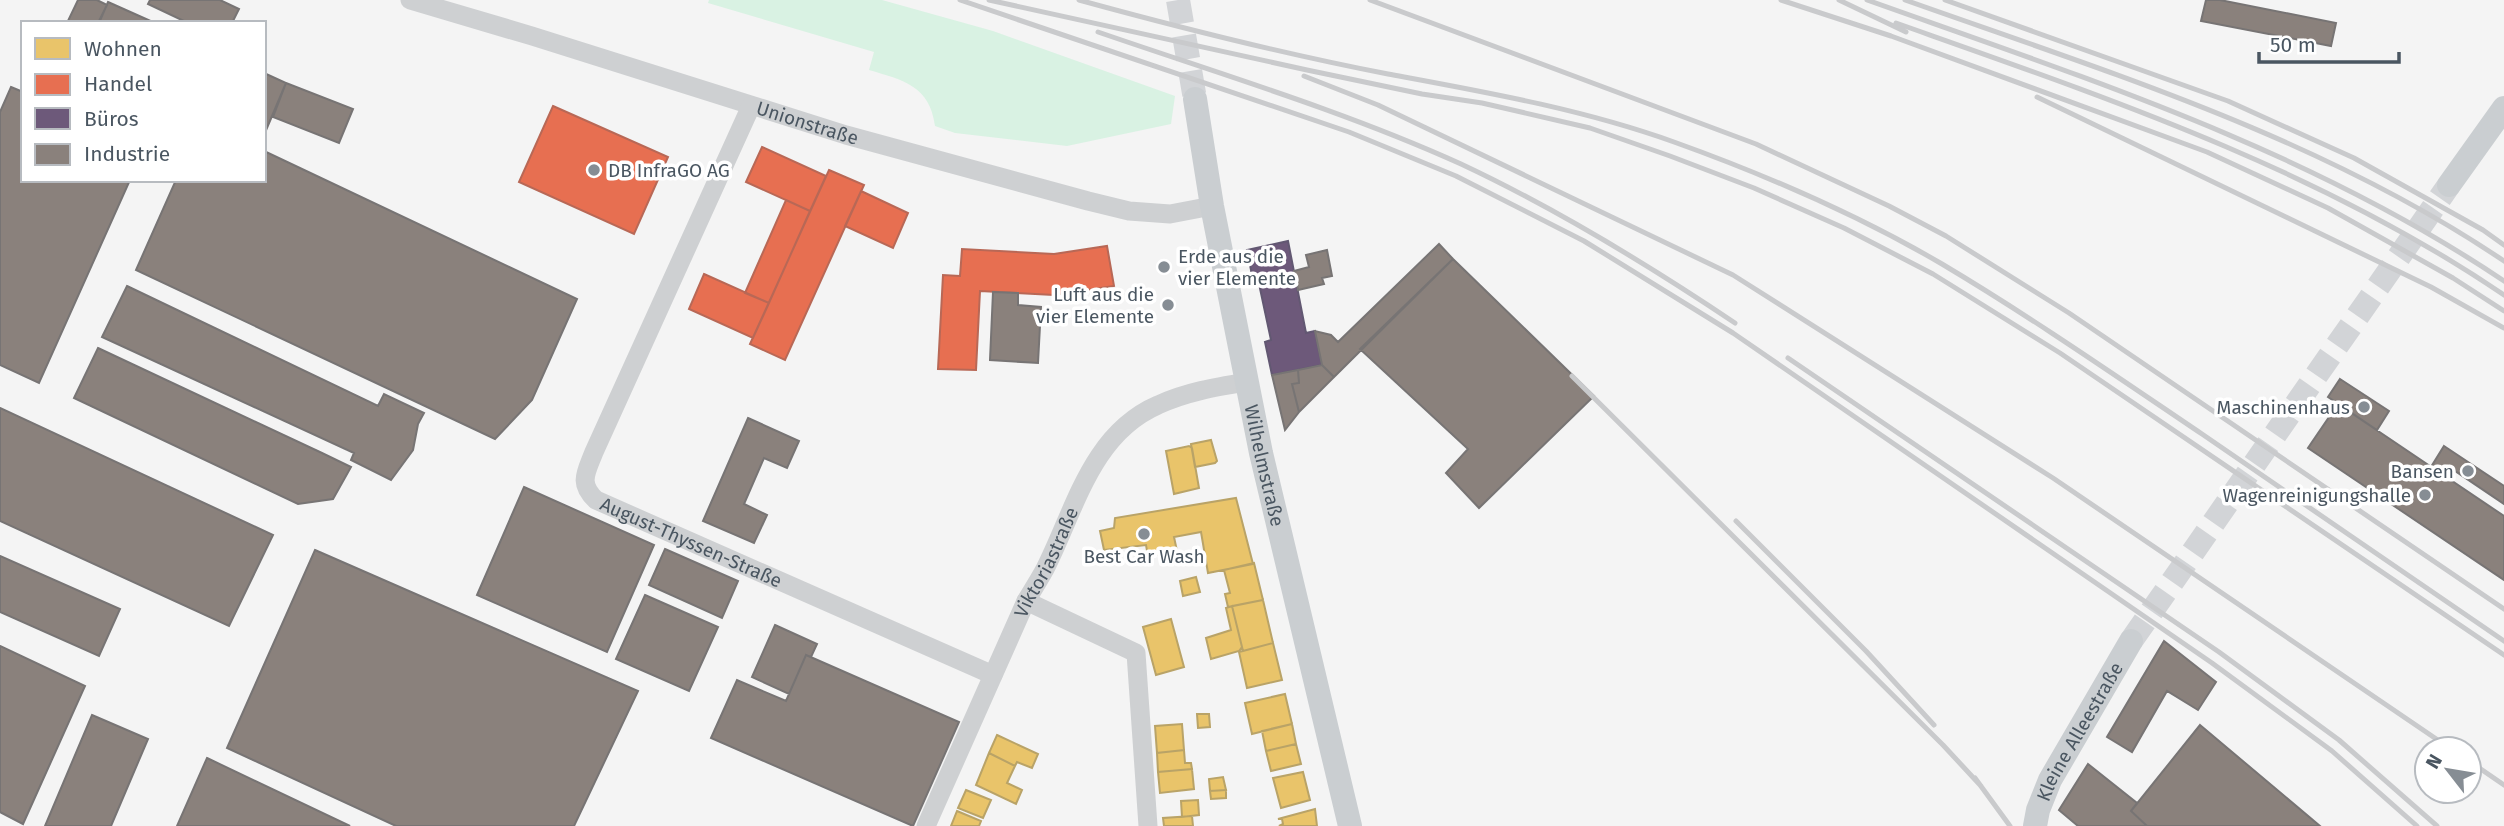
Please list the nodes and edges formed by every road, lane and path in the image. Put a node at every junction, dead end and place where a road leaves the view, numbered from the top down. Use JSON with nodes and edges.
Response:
{"nodes":[{"id":1,"x":410,"y":0,"type":"edge"},
{"id":2,"x":1195,"y":99,"type":"tunnel mouth"},
{"id":3,"x":751,"y":106,"type":"junction"},
{"id":4,"x":2504,"y":108,"type":"edge"},
{"id":5,"x":2449,"y":185,"type":"tunnel mouth"},
{"id":6,"x":1212,"y":206,"type":"junction"},
{"id":7,"x":1246,"y":382,"type":"junction"},
{"id":8,"x":1026,"y":601,"type":"junction"},
{"id":9,"x":2132,"y":641,"type":"tunnel mouth"},
{"id":10,"x":993,"y":675,"type":"junction"},
{"id":11,"x":926,"y":826,"type":"edge"},
{"id":12,"x":1148,"y":826,"type":"edge"},
{"id":13,"x":1350,"y":826,"type":"edge"},
{"id":14,"x":2035,"y":826,"type":"edge"}],
"edges":[{"from":1,"to":3,"type":"street","name":"Unionstraße"},
{"from":2,"to":6,"type":"main road","name":"Wilhelmstraße"},
{"from":3,"to":6,"type":"street","name":"Unionstraße"},
{"from":3,"to":10,"type":"street","name":"August-Thyssen-Straße"},
{"from":4,"to":5,"type":"main road"},
{"from":6,"to":7,"type":"main road","name":"Wilhelmstraße"},
{"from":7,"to":8,"type":"street","name":"Viktoriastraße"},
{"from":7,"to":13,"type":"main road","name":"Wilhelmstraße"},
{"from":8,"to":10,"type":"street","name":"Viktoriastraße"},
{"from":8,"to":12,"type":"street"},
{"from":9,"to":14,"type":"main road","name":"Kleine Alleestraße"},
{"from":10,"to":11,"type":"street","name":"Viktoriastraße"}]}
